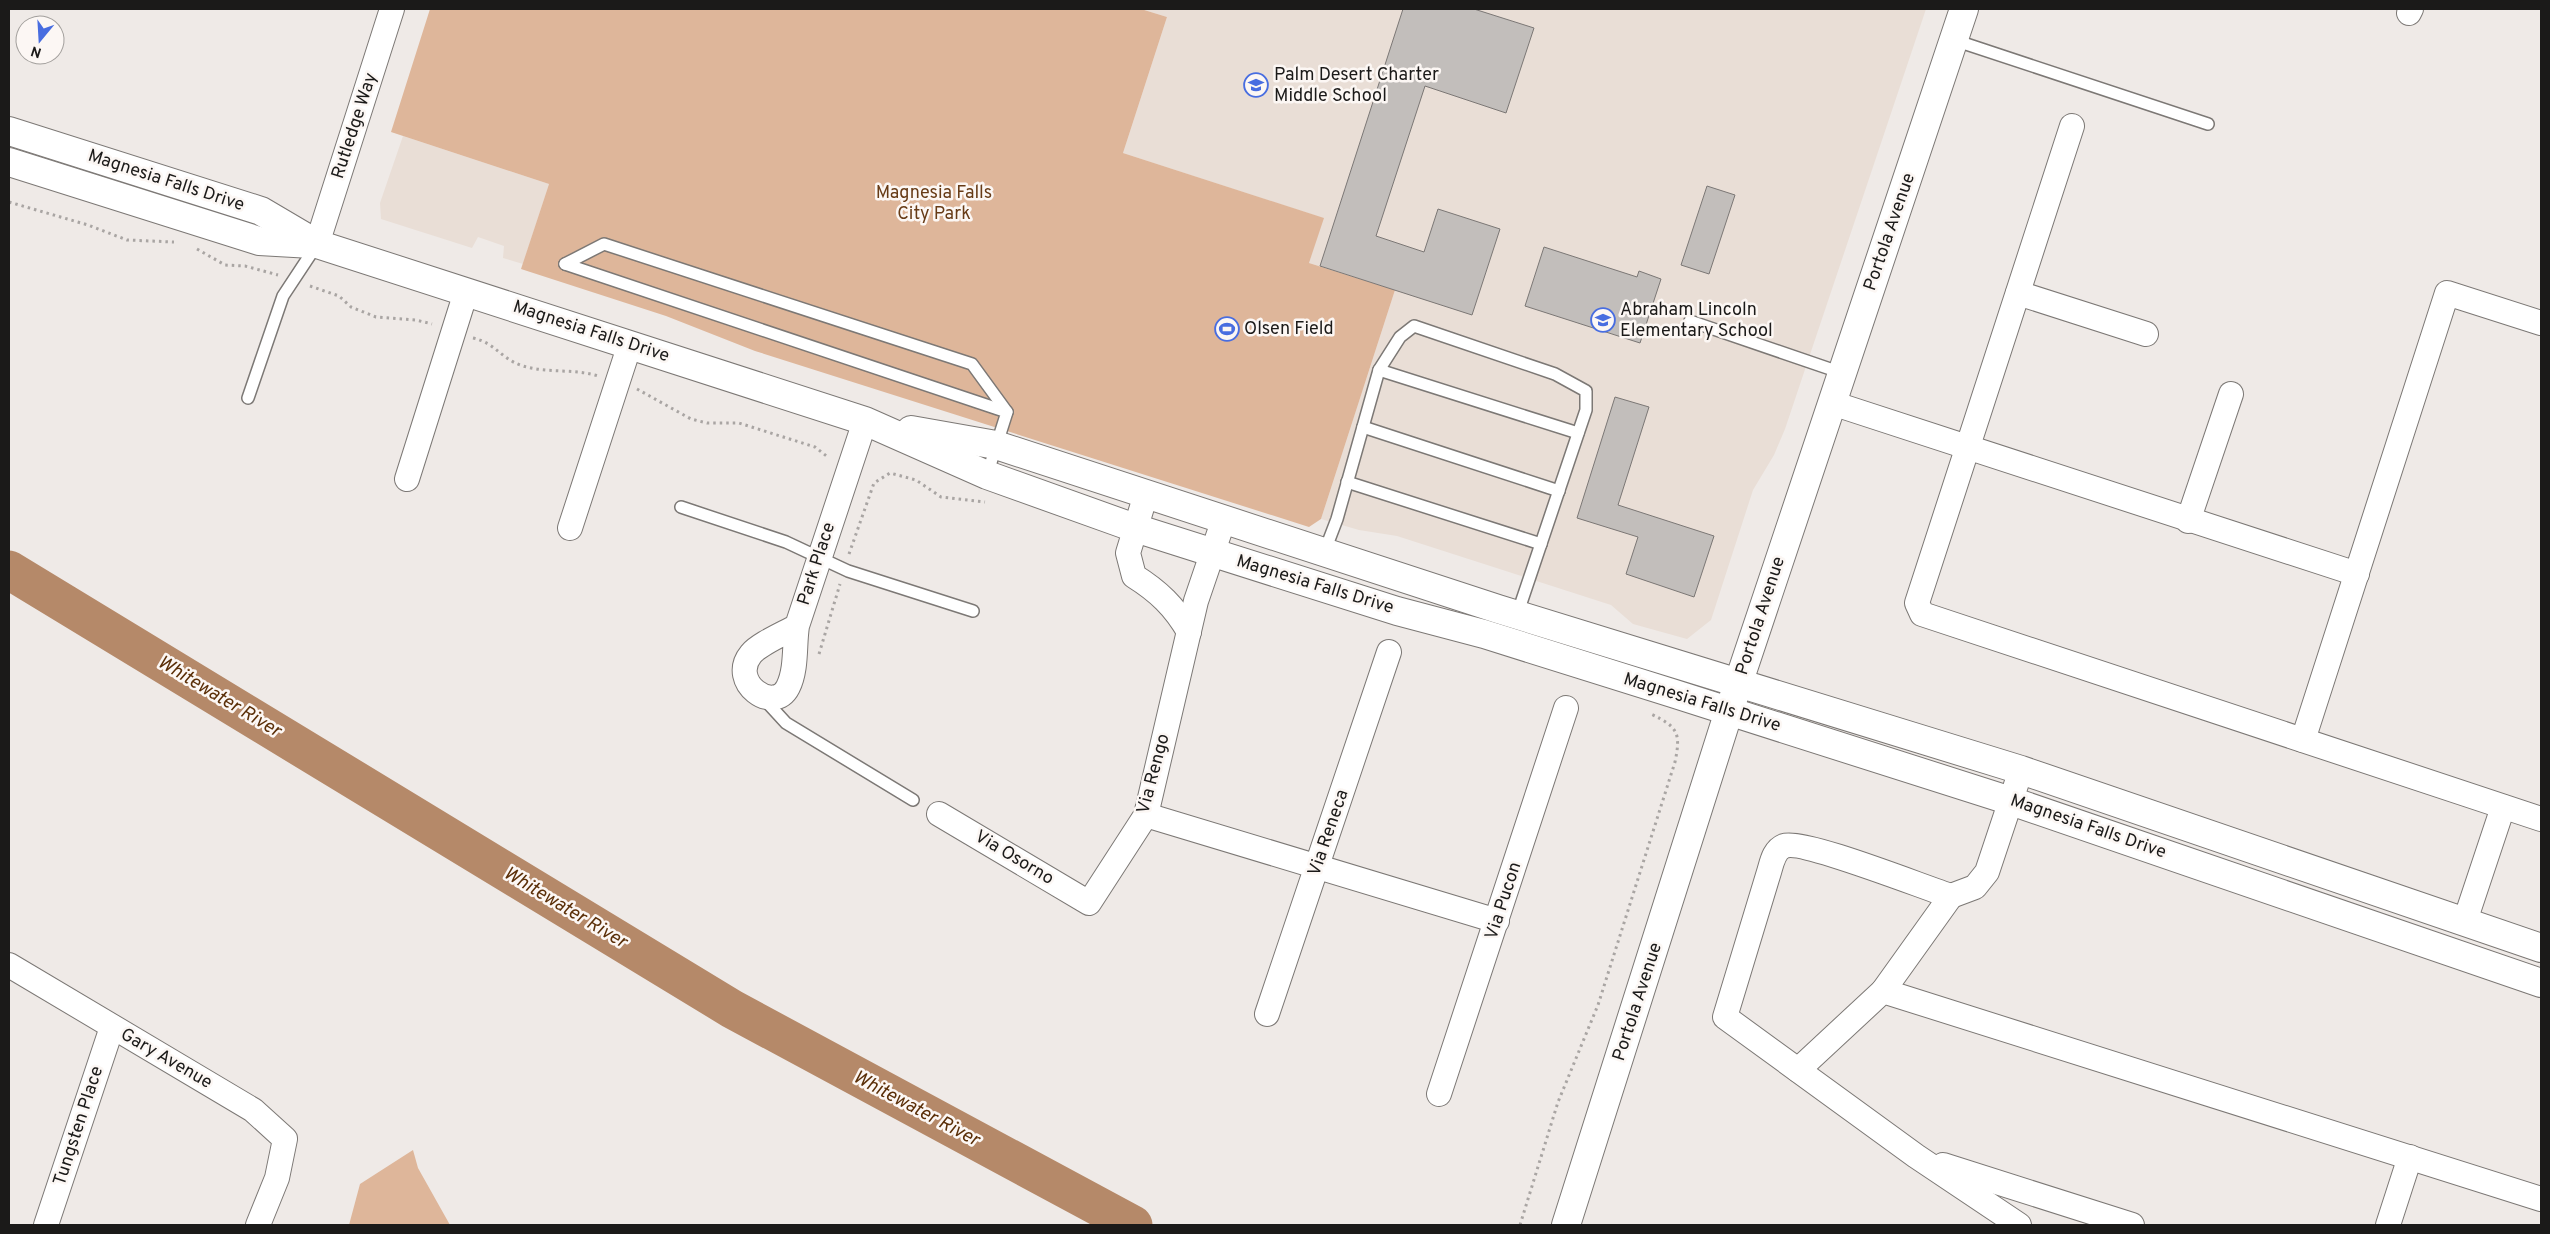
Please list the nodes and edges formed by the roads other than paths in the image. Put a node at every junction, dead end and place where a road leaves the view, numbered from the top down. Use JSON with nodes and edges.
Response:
{"nodes":[{"id":1,"x":392,"y":9,"type":"edge"},
{"id":2,"x":1964,"y":9,"type":"edge"},
{"id":3,"x":1954,"y":40,"type":"junction"},
{"id":4,"x":2208,"y":124,"type":"dead end"},
{"id":5,"x":2072,"y":126,"type":"dead end"},
{"id":6,"x":9,"y":130,"type":"edge"},
{"id":7,"x":9,"y":162,"type":"edge"},
{"id":8,"x":317,"y":244,"type":"junction"},
{"id":9,"x":466,"y":292,"type":"junction"},
{"id":10,"x":2018,"y":293,"type":"junction"},
{"id":11,"x":1690,"y":321,"type":"dead end"},
{"id":12,"x":2541,"y":323,"type":"edge"},
{"id":13,"x":2146,"y":334,"type":"dead end"},
{"id":14,"x":630,"y":344,"type":"junction"},
{"id":15,"x":1379,"y":370,"type":"junction"},
{"id":16,"x":1842,"y":373,"type":"junction"},
{"id":17,"x":2231,"y":394,"type":"dead end"},
{"id":18,"x":248,"y":398,"type":"dead end"},
{"id":19,"x":1832,"y":403,"type":"junction"},
{"id":20,"x":1007,"y":412,"type":"junction"},
{"id":21,"x":865,"y":421,"type":"junction"},
{"id":22,"x":1363,"y":427,"type":"junction"},
{"id":23,"x":1578,"y":433,"type":"junction"},
{"id":24,"x":996,"y":445,"type":"junction"},
{"id":25,"x":1967,"y":449,"type":"junction"},
{"id":26,"x":987,"y":475,"type":"junction"},
{"id":27,"x":407,"y":479,"type":"dead end"},
{"id":28,"x":1347,"y":482,"type":"junction"},
{"id":29,"x":1559,"y":491,"type":"junction"},
{"id":30,"x":1146,"y":494,"type":"junction"},
{"id":31,"x":681,"y":507,"type":"dead end"},
{"id":32,"x":1224,"y":519,"type":"junction"},
{"id":33,"x":2188,"y":521,"type":"junction"},
{"id":34,"x":570,"y":528,"type":"dead end"},
{"id":35,"x":1135,"y":528,"type":"junction"},
{"id":36,"x":1541,"y":544,"type":"junction"},
{"id":37,"x":1213,"y":553,"type":"junction"},
{"id":38,"x":1324,"y":553,"type":"junction"},
{"id":39,"x":820,"y":556,"type":"junction"},
{"id":40,"x":2356,"y":574,"type":"junction"},
{"id":41,"x":973,"y":611,"type":"dead end"},
{"id":42,"x":1517,"y":615,"type":"junction"},
{"id":43,"x":797,"y":626,"type":"junction"},
{"id":44,"x":1189,"y":632,"type":"junction"},
{"id":45,"x":1389,"y":652,"type":"dead end"},
{"id":46,"x":1739,"y":683,"type":"junction"},
{"id":47,"x":755,"y":690,"type":"junction"},
{"id":48,"x":1566,"y":708,"type":"dead end"},
{"id":49,"x":1730,"y":711,"type":"junction"},
{"id":50,"x":2304,"y":740,"type":"junction"},
{"id":51,"x":2021,"y":770,"type":"junction"},
{"id":52,"x":913,"y":800,"type":"dead end"},
{"id":53,"x":2011,"y":801,"type":"junction"},
{"id":54,"x":2503,"y":807,"type":"junction"},
{"id":55,"x":939,"y":814,"type":"dead end"},
{"id":56,"x":1146,"y":815,"type":"junction"},
{"id":57,"x":2541,"y":819,"type":"edge"},
{"id":58,"x":1317,"y":867,"type":"junction"},
{"id":59,"x":1951,"y":896,"type":"junction"},
{"id":60,"x":1089,"y":903,"type":"joint"},
{"id":61,"x":1497,"y":921,"type":"junction"},
{"id":62,"x":2465,"y":921,"type":"junction"},
{"id":63,"x":2541,"y":948,"type":"edge"},
{"id":64,"x":9,"y":966,"type":"edge"},
{"id":65,"x":2541,"y":983,"type":"edge"},
{"id":66,"x":1883,"y":991,"type":"junction"},
{"id":67,"x":1267,"y":1014,"type":"dead end"},
{"id":68,"x":112,"y":1027,"type":"junction"},
{"id":69,"x":1798,"y":1070,"type":"junction"},
{"id":70,"x":1440,"y":1094,"type":"dead end"},
{"id":71,"x":1916,"y":1156,"type":"junction"},
{"id":72,"x":2410,"y":1157,"type":"junction"},
{"id":73,"x":2541,"y":1199,"type":"edge"},
{"id":74,"x":46,"y":1225,"type":"edge"},
{"id":75,"x":258,"y":1225,"type":"edge"},
{"id":76,"x":1566,"y":1225,"type":"edge"},
{"id":77,"x":2019,"y":1225,"type":"edge"},
{"id":78,"x":2132,"y":1225,"type":"edge"},
{"id":79,"x":2388,"y":1225,"type":"edge"}],
"edges":[{"from":1,"to":8,"type":"street","name":"Rutledge Way"},
{"from":2,"to":3,"type":"street","name":"Portola Avenue"},
{"from":3,"to":4,"type":"lane"},
{"from":3,"to":16,"type":"street","name":"Portola Avenue"},
{"from":5,"to":10,"type":"street"},
{"from":6,"to":8,"type":"street","name":"Magnesia Falls Drive"},
{"from":7,"to":8,"type":"street","name":"Magnesia Falls Drive"},
{"from":8,"to":9,"type":"street","name":"Magnesia Falls Drive"},
{"from":8,"to":18,"type":"lane"},
{"from":9,"to":14,"type":"street","name":"Magnesia Falls Drive"},
{"from":9,"to":27,"type":"street"},
{"from":10,"to":13,"type":"street"},
{"from":10,"to":25,"type":"street"},
{"from":11,"to":16,"type":"lane"},
{"from":12,"to":40,"type":"street"},
{"from":14,"to":21,"type":"street","name":"Magnesia Falls Drive"},
{"from":14,"to":34,"type":"street"},
{"from":15,"to":22,"type":"lane"},
{"from":15,"to":23,"type":"lane"},
{"from":15,"to":23,"type":"lane"},
{"from":16,"to":19,"type":"street","name":"Portola Avenue"},
{"from":17,"to":33,"type":"street"},
{"from":19,"to":25,"type":"street"},
{"from":19,"to":46,"type":"street","name":"Portola Avenue"},
{"from":20,"to":20,"type":"lane"},
{"from":20,"to":24,"type":"lane"},
{"from":21,"to":24,"type":"street","name":"Magnesia Falls Drive"},
{"from":21,"to":26,"type":"street","name":"Magnesia Falls Drive"},
{"from":21,"to":39,"type":"street","name":"Park Place"},
{"from":22,"to":28,"type":"lane"},
{"from":22,"to":29,"type":"lane"},
{"from":23,"to":29,"type":"lane"},
{"from":24,"to":26,"type":"lane"},
{"from":24,"to":30,"type":"street","name":"Magnesia Falls Drive"},
{"from":25,"to":33,"type":"street"},
{"from":25,"to":50,"type":"street"},
{"from":26,"to":35,"type":"street","name":"Magnesia Falls Drive"},
{"from":28,"to":36,"type":"lane"},
{"from":28,"to":38,"type":"lane"},
{"from":29,"to":36,"type":"lane"},
{"from":30,"to":32,"type":"street","name":"Magnesia Falls Drive"},
{"from":30,"to":35,"type":"street"},
{"from":31,"to":39,"type":"lane"},
{"from":32,"to":37,"type":"street","name":"Via Rengo"},
{"from":32,"to":38,"type":"street","name":"Magnesia Falls Drive"},
{"from":33,"to":40,"type":"street"},
{"from":35,"to":37,"type":"street","name":"Magnesia Falls Drive"},
{"from":35,"to":44,"type":"street"},
{"from":36,"to":42,"type":"lane"},
{"from":37,"to":44,"type":"street","name":"Via Rengo"},
{"from":37,"to":49,"type":"street","name":"Magnesia Falls Drive"},
{"from":38,"to":42,"type":"street","name":"Magnesia Falls Drive"},
{"from":39,"to":41,"type":"lane"},
{"from":39,"to":43,"type":"street","name":"Park Place"},
{"from":40,"to":50,"type":"street"},
{"from":42,"to":46,"type":"street","name":"Magnesia Falls Drive"},
{"from":43,"to":47,"type":"street","name":"Park Place"},
{"from":43,"to":47,"type":"street"},
{"from":44,"to":56,"type":"street","name":"Via Rengo"},
{"from":45,"to":58,"type":"street","name":"Via Reneca"},
{"from":46,"to":49,"type":"street","name":"Portola Avenue"},
{"from":46,"to":51,"type":"street","name":"Magnesia Falls Drive"},
{"from":47,"to":52,"type":"lane"},
{"from":48,"to":61,"type":"street","name":"Via Pucon"},
{"from":49,"to":53,"type":"street","name":"Magnesia Falls Drive"},
{"from":49,"to":76,"type":"street","name":"Portola Avenue"},
{"from":50,"to":54,"type":"street"},
{"from":51,"to":53,"type":"street"},
{"from":51,"to":62,"type":"street","name":"Magnesia Falls Drive"},
{"from":53,"to":59,"type":"street"},
{"from":53,"to":65,"type":"street","name":"Magnesia Falls Drive"},
{"from":54,"to":57,"type":"street"},
{"from":54,"to":62,"type":"street"},
{"from":55,"to":60,"type":"street","name":"Via Osorno"},
{"from":56,"to":58,"type":"street"},
{"from":56,"to":60,"type":"street","name":"Via Rengo"},
{"from":58,"to":61,"type":"street"},
{"from":58,"to":67,"type":"street","name":"Via Reneca"},
{"from":59,"to":66,"type":"street"},
{"from":59,"to":69,"type":"street"},
{"from":61,"to":70,"type":"street","name":"Via Pucon"},
{"from":62,"to":63,"type":"street","name":"Magnesia Falls Drive"},
{"from":64,"to":68,"type":"street","name":"Gary Avenue"},
{"from":66,"to":69,"type":"street"},
{"from":66,"to":72,"type":"street"},
{"from":68,"to":74,"type":"street","name":"Tungsten Place"},
{"from":68,"to":75,"type":"street","name":"Gary Avenue"},
{"from":69,"to":71,"type":"street"},
{"from":71,"to":77,"type":"street"},
{"from":71,"to":78,"type":"street"},
{"from":72,"to":73,"type":"street"},
{"from":72,"to":79,"type":"street"}]}
